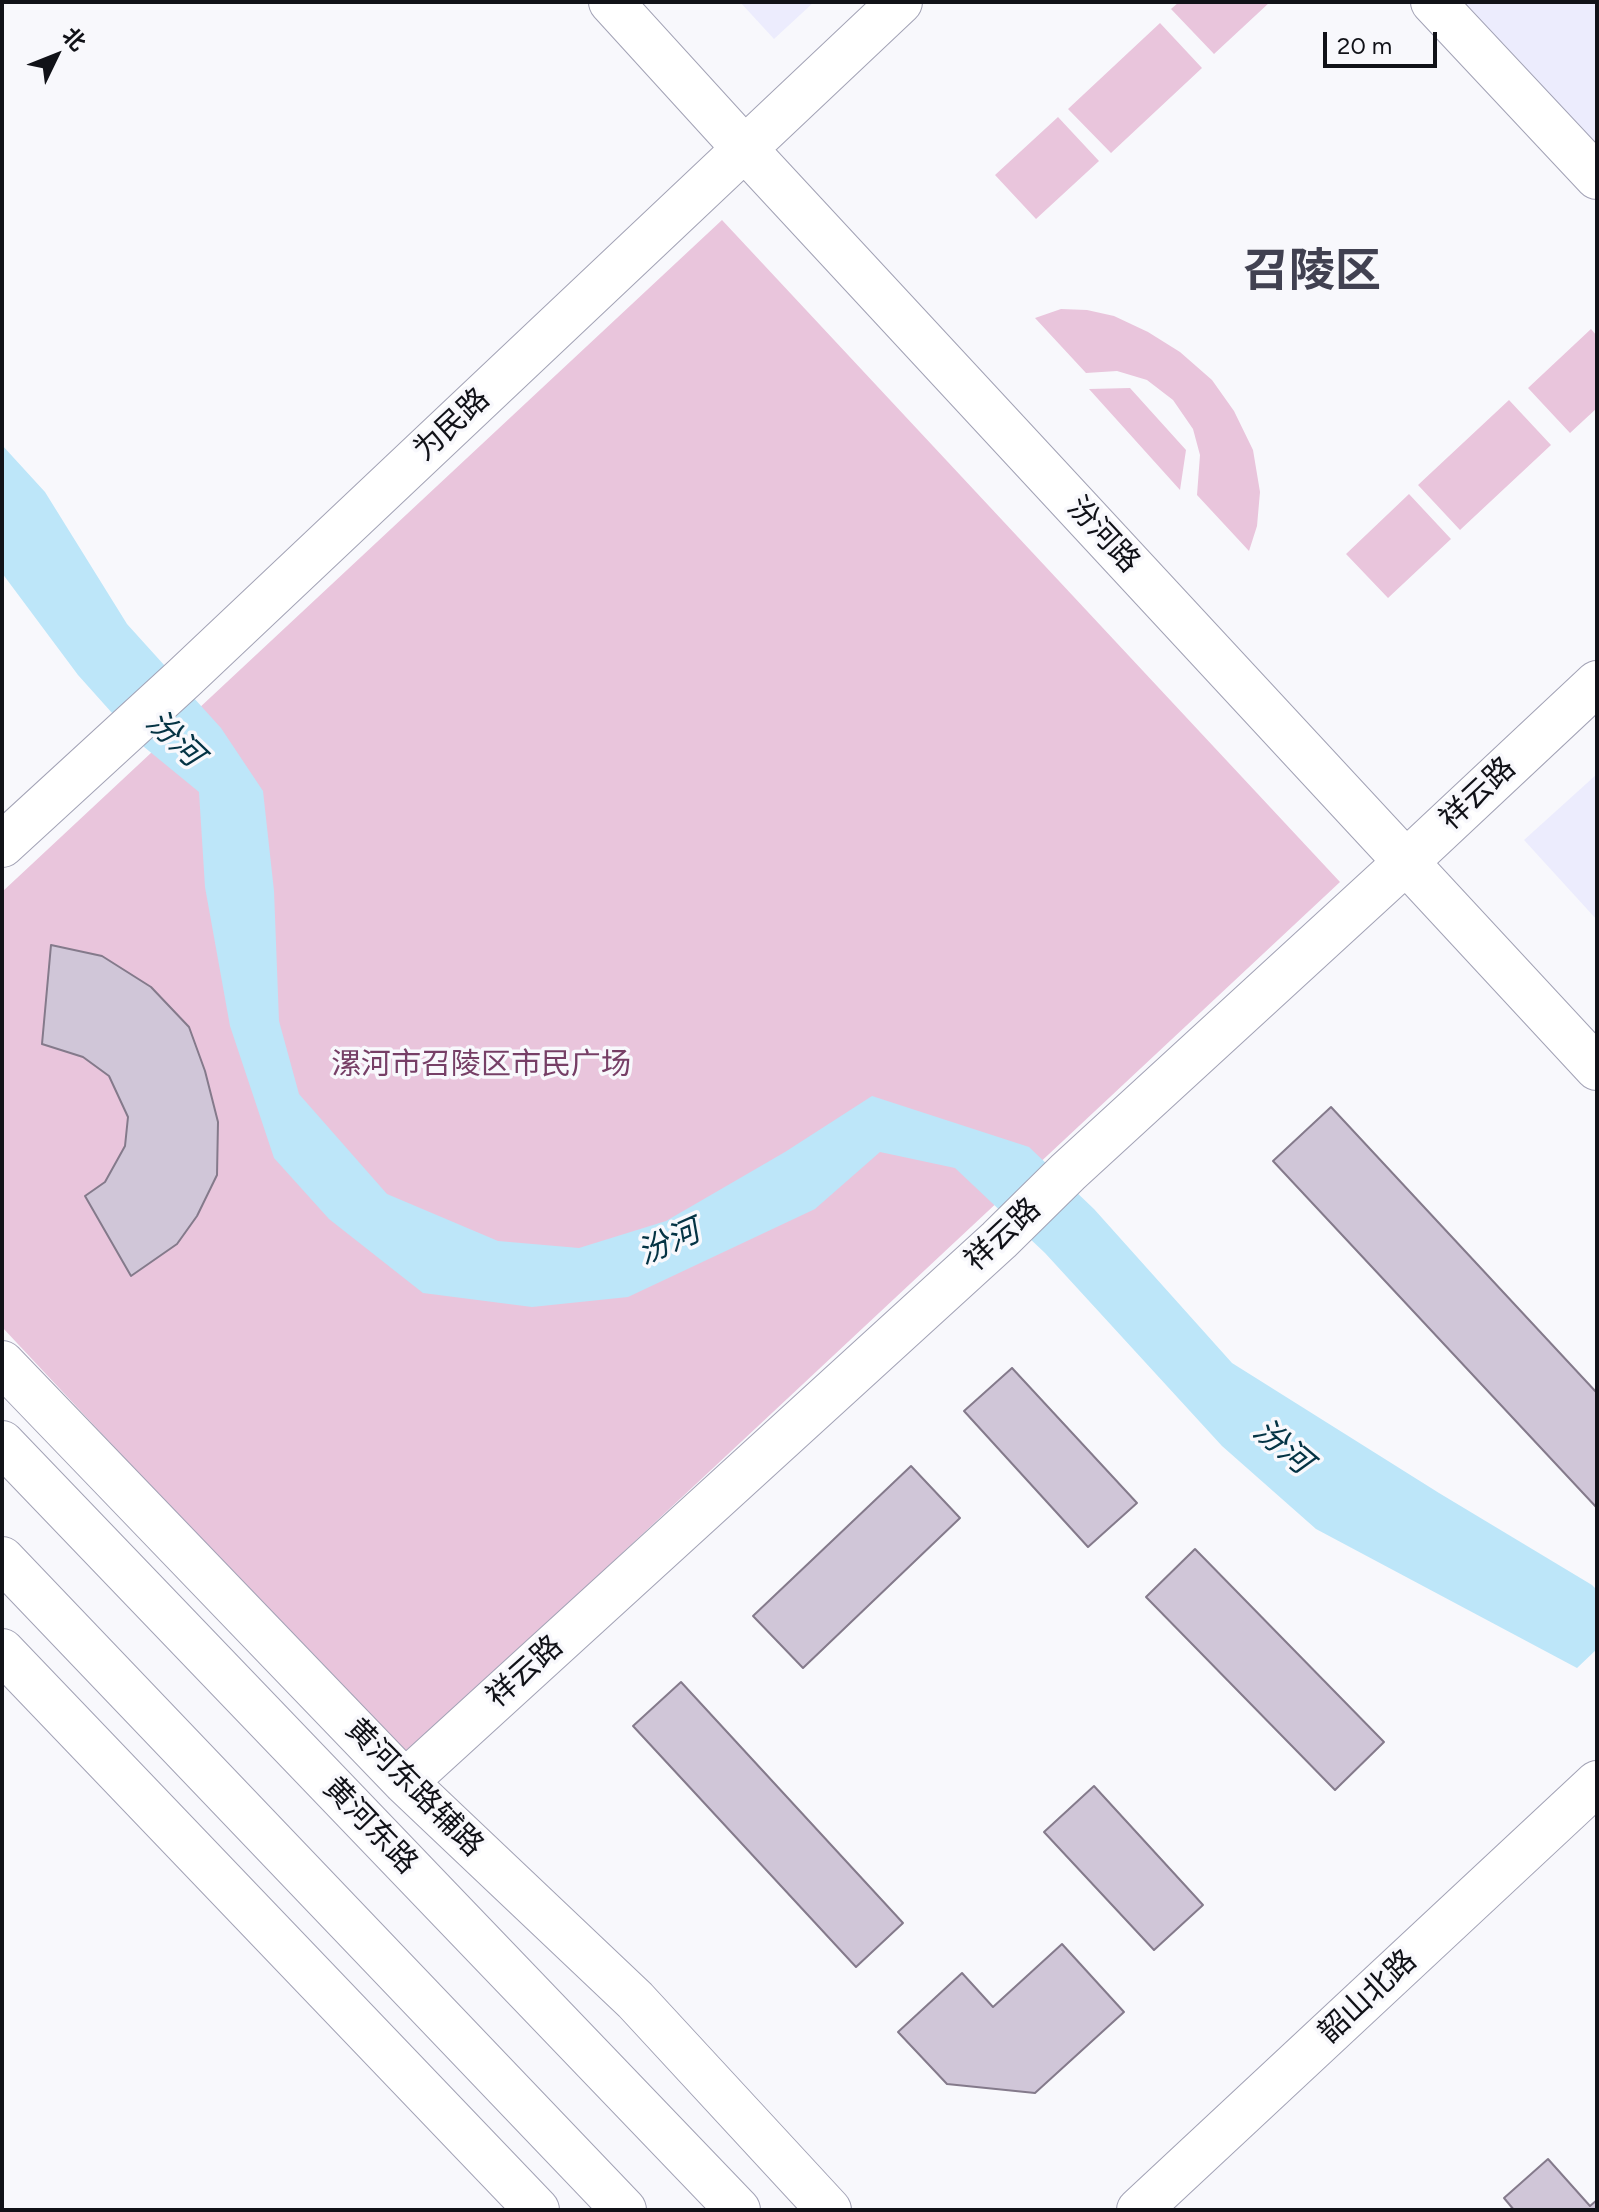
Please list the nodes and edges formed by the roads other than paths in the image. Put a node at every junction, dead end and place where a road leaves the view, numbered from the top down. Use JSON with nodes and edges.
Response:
{"nodes":[{"id":1,"x":611,"y":2,"type":"edge"},
{"id":2,"x":900,"y":2,"type":"edge"},
{"id":3,"x":1433,"y":2,"type":"edge"},
{"id":4,"x":744,"y":148,"type":"junction"},
{"id":5,"x":1597,"y":177,"type":"edge"},
{"id":6,"x":1597,"y":683,"type":"edge"},
{"id":7,"x":2,"y":845,"type":"edge"},
{"id":8,"x":1406,"y":862,"type":"junction"},
{"id":9,"x":1597,"y":1068,"type":"edge"},
{"id":10,"x":2,"y":1363,"type":"edge"},
{"id":11,"x":2,"y":1443,"type":"edge"},
{"id":12,"x":2,"y":1559,"type":"edge"},
{"id":13,"x":2,"y":1651,"type":"edge"},
{"id":14,"x":405,"y":1782,"type":"junction"},
{"id":15,"x":1597,"y":1783,"type":"edge"},
{"id":16,"x":537,"y":2210,"type":"edge"},
{"id":17,"x":624,"y":2210,"type":"edge"},
{"id":18,"x":738,"y":2210,"type":"edge"},
{"id":19,"x":829,"y":2210,"type":"edge"},
{"id":20,"x":1139,"y":2210,"type":"edge"}],
"edges":[{"from":1,"to":4,"type":"street","name":"汾河路"},
{"from":2,"to":4,"type":"street","name":"为民路"},
{"from":3,"to":5,"type":"street"},
{"from":4,"to":7,"type":"street","name":"为民路"},
{"from":4,"to":8,"type":"street","name":"汾河路"},
{"from":6,"to":8,"type":"street","name":"祥云路"},
{"from":8,"to":9,"type":"street","name":"汾河路"},
{"from":8,"to":14,"type":"street","name":"祥云路"},
{"from":10,"to":14,"type":"street","name":"黄河东路辅路"},
{"from":11,"to":18,"type":"street","name":"黄河东路"},
{"from":12,"to":17,"type":"street"},
{"from":13,"to":16,"type":"street"},
{"from":14,"to":19,"type":"street","name":"黄河东路辅路"},
{"from":15,"to":20,"type":"street","name":"韶山北路"}]}
